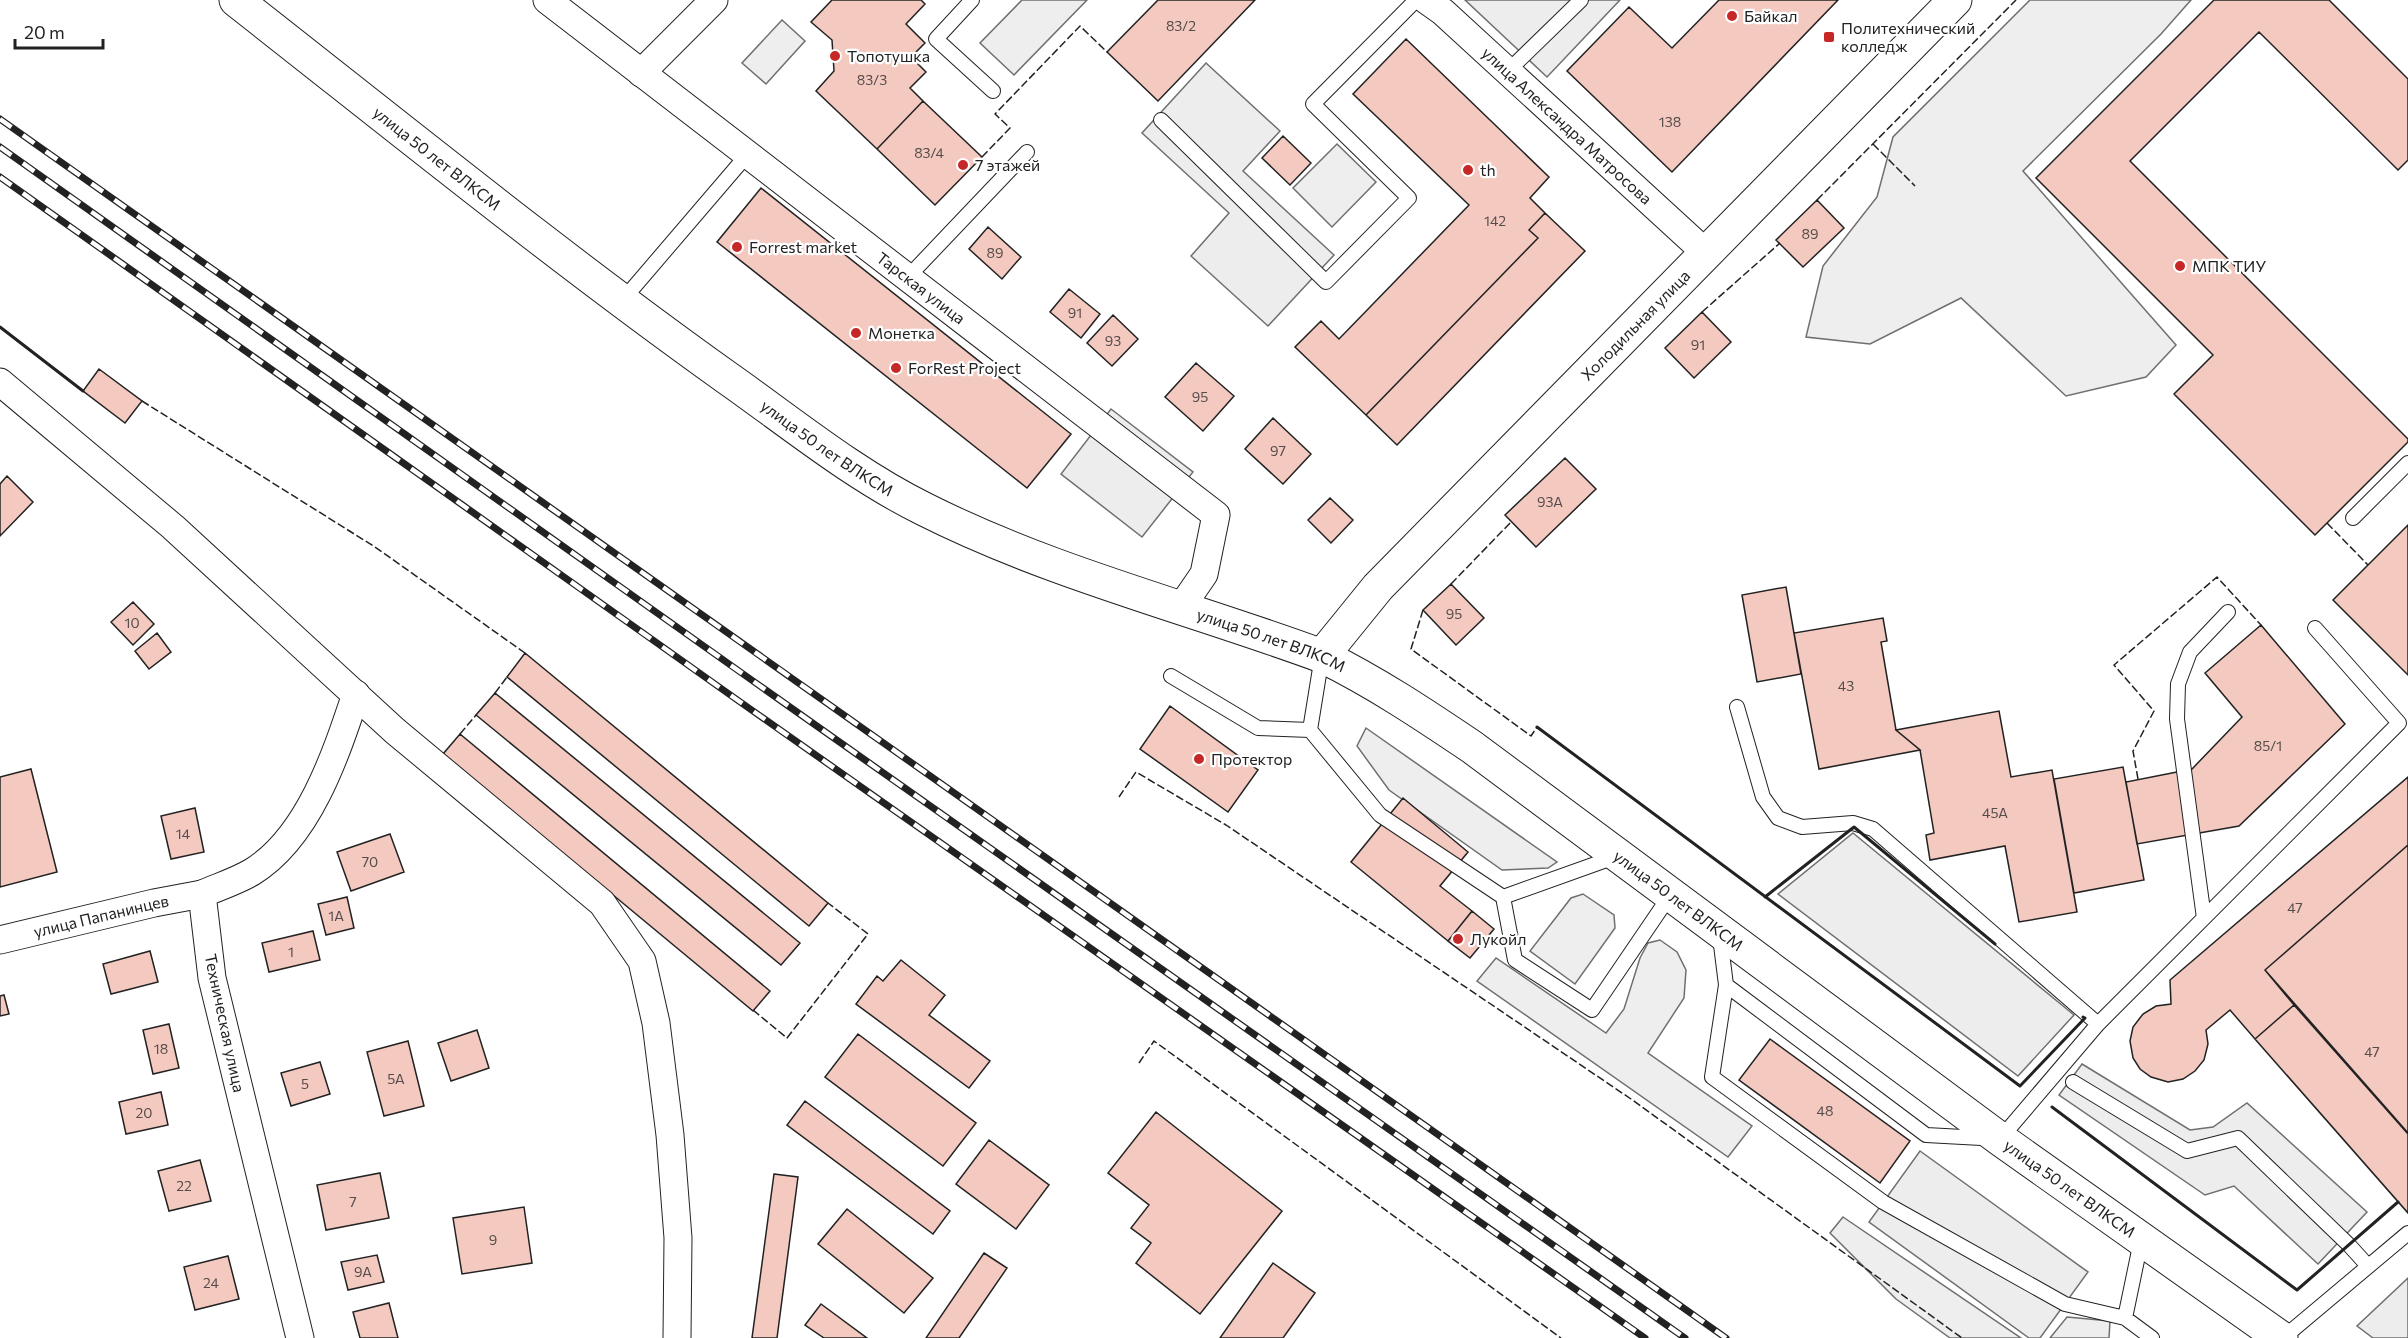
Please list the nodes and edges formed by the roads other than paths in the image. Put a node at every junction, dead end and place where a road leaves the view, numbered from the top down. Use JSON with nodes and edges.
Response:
{"nodes":[{"id":1,"x":236,"y":0,"type":"edge"},
{"id":2,"x":547,"y":0,"type":"edge"},
{"id":3,"x":714,"y":0,"type":"edge"},
{"id":4,"x":972,"y":0,"type":"edge"},
{"id":5,"x":1416,"y":0,"type":"edge"},
{"id":6,"x":1581,"y":0,"type":"edge"},
{"id":7,"x":1955,"y":0,"type":"edge"},
{"id":8,"x":1441,"y":4,"type":"edge"},
{"id":9,"x":1508,"y":72,"type":"junction"},
{"id":10,"x":641,"y":73,"type":"junction"},
{"id":11,"x":993,"y":91,"type":"dead end"},
{"id":12,"x":1161,"y":120,"type":"dead end"},
{"id":13,"x":1027,"y":152,"type":"dead end"},
{"id":14,"x":747,"y":155,"type":"junction"},
{"id":15,"x":1707,"y":254,"type":"junction"},
{"id":16,"x":907,"y":278,"type":"junction"},
{"id":17,"x":621,"y":302,"type":"junction"},
{"id":18,"x":0,"y":382,"type":"edge"},
{"id":19,"x":2408,"y":463,"type":"edge"},
{"id":20,"x":2353,"y":518,"type":"dead end"},
{"id":21,"x":1180,"y":609,"type":"junction"},
{"id":22,"x":2228,"y":612,"type":"dead end"},
{"id":23,"x":2315,"y":628,"type":"dead end"},
{"id":24,"x":1322,"y":656,"type":"junction"},
{"id":25,"x":1171,"y":676,"type":"dead end"},
{"id":26,"x":356,"y":694,"type":"junction"},
{"id":27,"x":1737,"y":707,"type":"dead end"},
{"id":28,"x":2403,"y":719,"type":"edge"},
{"id":29,"x":1310,"y":730,"type":"junction"},
{"id":30,"x":1620,"y":855,"type":"junction"},
{"id":31,"x":202,"y":894,"type":"junction"},
{"id":32,"x":1671,"y":894,"type":"junction"},
{"id":33,"x":1503,"y":897,"type":"junction"},
{"id":34,"x":2204,"y":918,"type":"junction"},
{"id":35,"x":1719,"y":929,"type":"junction"},
{"id":36,"x":0,"y":940,"type":"edge"},
{"id":37,"x":1726,"y":985,"type":"junction"},
{"id":38,"x":2098,"y":1024,"type":"junction"},
{"id":39,"x":2073,"y":1082,"type":"dead end"},
{"id":40,"x":2000,"y":1139,"type":"junction"},
{"id":41,"x":2408,"y":1233,"type":"edge"},
{"id":42,"x":2142,"y":1239,"type":"junction"},
{"id":43,"x":2368,"y":1266,"type":"junction"},
{"id":44,"x":2125,"y":1318,"type":"junction"},
{"id":45,"x":300,"y":1338,"type":"edge"},
{"id":46,"x":677,"y":1338,"type":"edge"},
{"id":47,"x":2152,"y":1338,"type":"edge"},
{"id":48,"x":2282,"y":1338,"type":"edge"}],
"edges":[{"from":1,"to":17,"type":"street","name":"улица 50 лет ВЛКСМ"},
{"from":2,"to":10,"type":"street","name":"Тарская улица"},
{"from":3,"to":10,"type":"street"},
{"from":4,"to":11,"type":"lane"},
{"from":5,"to":12,"type":"lane"},
{"from":6,"to":9,"type":"lane"},
{"from":7,"to":15,"type":"street","name":"Холодильная улица"},
{"from":8,"to":9,"type":"street","name":"улица Александра Матросова"},
{"from":9,"to":15,"type":"street","name":"улица Александра Матросова"},
{"from":10,"to":14,"type":"street","name":"Тарская улица"},
{"from":13,"to":16,"type":"lane"},
{"from":14,"to":16,"type":"street","name":"Тарская улица"},
{"from":14,"to":17,"type":"lane"},
{"from":15,"to":24,"type":"street","name":"Холодильная улица"},
{"from":16,"to":21,"type":"street","name":"Тарская улица"},
{"from":17,"to":21,"type":"street","name":"улица 50 лет ВЛКСМ"},
{"from":18,"to":26,"type":"street"},
{"from":19,"to":20,"type":"lane"},
{"from":21,"to":24,"type":"street","name":"улица 50 лет ВЛКСМ"},
{"from":22,"to":34,"type":"lane"},
{"from":23,"to":28,"type":"lane"},
{"from":24,"to":29,"type":"lane"},
{"from":24,"to":30,"type":"street","name":"улица 50 лет ВЛКСМ"},
{"from":25,"to":29,"type":"lane"},
{"from":26,"to":31,"type":"street"},
{"from":26,"to":46,"type":"street"},
{"from":27,"to":38,"type":"lane"},
{"from":28,"to":34,"type":"lane"},
{"from":29,"to":33,"type":"lane"},
{"from":30,"to":32,"type":"street","name":"улица 50 лет ВЛКСМ"},
{"from":30,"to":33,"type":"lane"},
{"from":31,"to":36,"type":"street","name":"улица Папанинцев"},
{"from":31,"to":45,"type":"street","name":"Техническая улица"},
{"from":32,"to":33,"type":"lane"},
{"from":32,"to":35,"type":"street","name":"улица 50 лет ВЛКСМ"},
{"from":34,"to":38,"type":"lane"},
{"from":35,"to":37,"type":"lane"},
{"from":35,"to":40,"type":"street","name":"улица 50 лет ВЛКСМ"},
{"from":37,"to":40,"type":"lane"},
{"from":37,"to":44,"type":"lane"},
{"from":38,"to":40,"type":"lane"},
{"from":39,"to":43,"type":"lane"},
{"from":40,"to":42,"type":"street","name":"улица 50 лет ВЛКСМ"},
{"from":41,"to":43,"type":"lane"},
{"from":42,"to":44,"type":"lane"},
{"from":42,"to":48,"type":"street","name":"улица 50 лет ВЛКСМ"},
{"from":43,"to":48,"type":"lane"},
{"from":44,"to":47,"type":"lane"}]}
